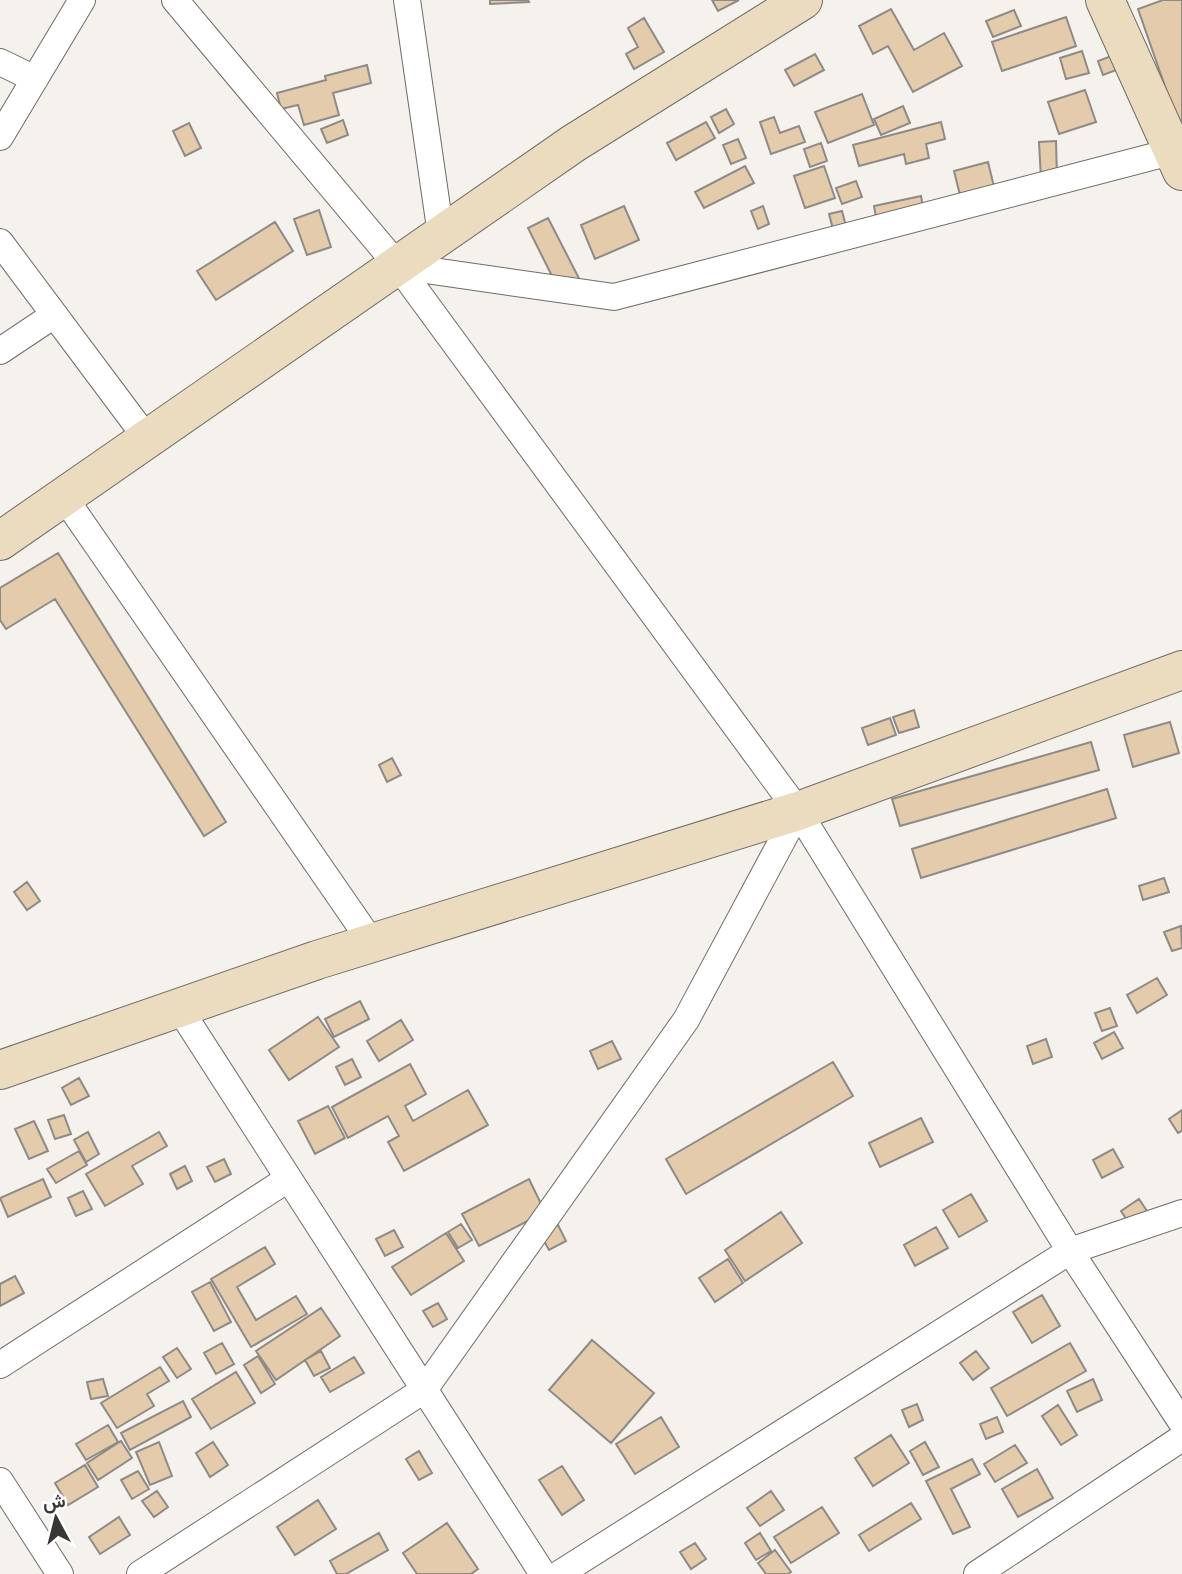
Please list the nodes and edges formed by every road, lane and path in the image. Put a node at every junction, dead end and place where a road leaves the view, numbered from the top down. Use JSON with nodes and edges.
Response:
{"nodes":[{"id":1,"x":82,"y":0,"type":"edge"},
{"id":2,"x":174,"y":0,"type":"edge"},
{"id":3,"x":407,"y":0,"type":"edge"},
{"id":4,"x":803,"y":0,"type":"edge"},
{"id":5,"x":1105,"y":0,"type":"edge"},
{"id":6,"x":0,"y":62,"type":"edge"},
{"id":7,"x":35,"y":79,"type":"junction"},
{"id":8,"x":0,"y":137,"type":"edge"},
{"id":9,"x":1179,"y":157,"type":"edge"},
{"id":10,"x":441,"y":235,"type":"junction"},
{"id":11,"x":0,"y":243,"type":"edge"},
{"id":12,"x":398,"y":266,"type":"junction"},
{"id":13,"x":54,"y":315,"type":"junction"},
{"id":14,"x":0,"y":351,"type":"edge"},
{"id":15,"x":148,"y":440,"type":"junction"},
{"id":16,"x":64,"y":497,"type":"junction"},
{"id":17,"x":0,"y":541,"type":"edge"},
{"id":18,"x":1182,"y":670,"type":"edge"},
{"id":19,"x":798,"y":811,"type":"junction"},
{"id":20,"x":372,"y":943,"type":"junction"},
{"id":21,"x":179,"y":1008,"type":"junction"},
{"id":22,"x":0,"y":1070,"type":"edge"},
{"id":23,"x":288,"y":1179,"type":"junction"},
{"id":24,"x":1182,"y":1213,"type":"edge"},
{"id":25,"x":1070,"y":1251,"type":"junction"},
{"id":26,"x":0,"y":1364,"type":"edge"},
{"id":27,"x":424,"y":1390,"type":"junction"},
{"id":28,"x":1182,"y":1423,"type":"edge"},
{"id":29,"x":1182,"y":1438,"type":"edge"},
{"id":30,"x":0,"y":1481,"type":"edge"},
{"id":31,"x":60,"y":1574,"type":"edge"},
{"id":32,"x":140,"y":1574,"type":"edge"},
{"id":33,"x":543,"y":1574,"type":"edge"},
{"id":34,"x":559,"y":1574,"type":"edge"},
{"id":35,"x":977,"y":1574,"type":"edge"}],
"edges":[{"from":1,"to":7,"type":"street"},
{"from":2,"to":12,"type":"street"},
{"from":3,"to":10,"type":"street"},
{"from":4,"to":10,"type":"street"},
{"from":5,"to":9,"type":"street"},
{"from":6,"to":7,"type":"street"},
{"from":7,"to":8,"type":"street"},
{"from":9,"to":12,"type":"street"},
{"from":10,"to":12,"type":"street"},
{"from":11,"to":13,"type":"street"},
{"from":12,"to":15,"type":"street"},
{"from":12,"to":19,"type":"street"},
{"from":13,"to":14,"type":"street"},
{"from":13,"to":15,"type":"street"},
{"from":15,"to":16,"type":"street"},
{"from":16,"to":17,"type":"street"},
{"from":16,"to":20,"type":"street"},
{"from":18,"to":19,"type":"street"},
{"from":19,"to":20,"type":"street"},
{"from":19,"to":25,"type":"street"},
{"from":19,"to":27,"type":"street"},
{"from":20,"to":21,"type":"street"},
{"from":21,"to":22,"type":"street"},
{"from":21,"to":23,"type":"street"},
{"from":23,"to":26,"type":"street"},
{"from":23,"to":27,"type":"street"},
{"from":24,"to":25,"type":"street"},
{"from":25,"to":28,"type":"street"},
{"from":25,"to":34,"type":"street"},
{"from":27,"to":32,"type":"street"},
{"from":27,"to":33,"type":"street"},
{"from":29,"to":35,"type":"street"},
{"from":30,"to":31,"type":"street"}]}
